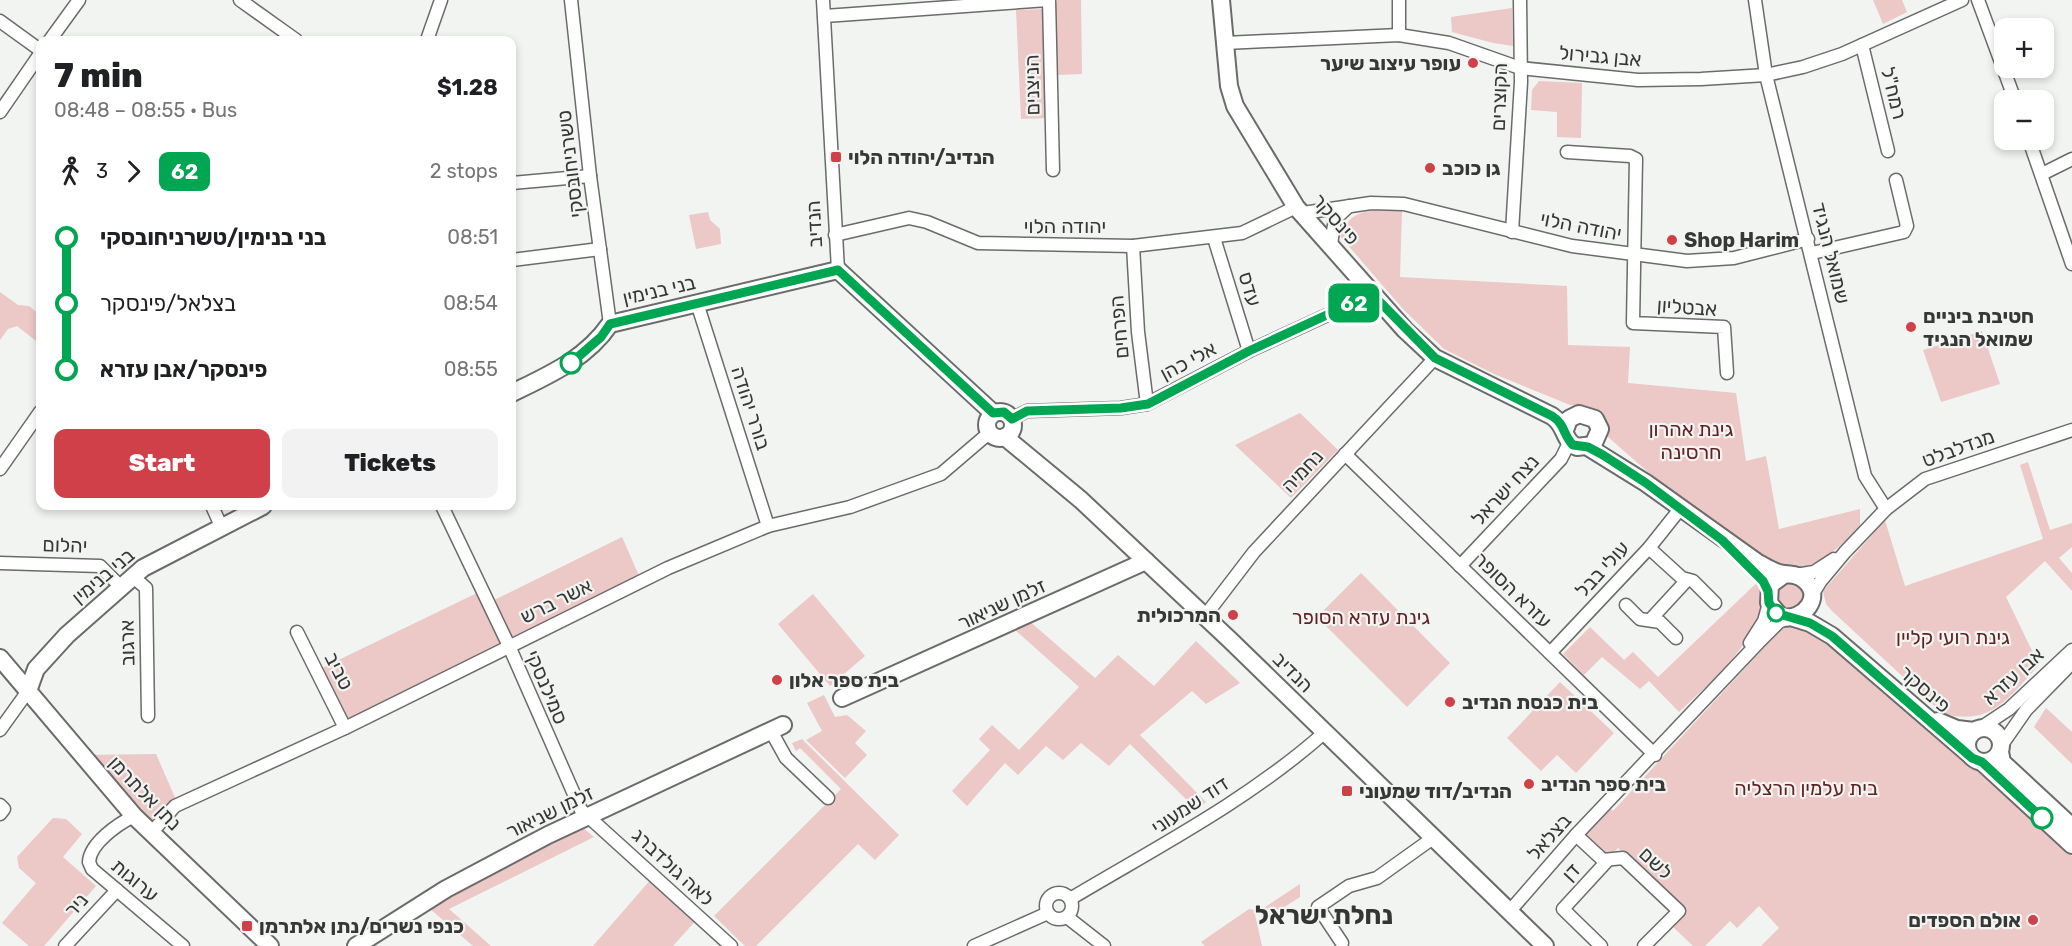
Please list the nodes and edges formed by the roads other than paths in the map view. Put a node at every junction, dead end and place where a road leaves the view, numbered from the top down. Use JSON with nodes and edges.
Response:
{"nodes":[{"id":1,"x":79,"y":0,"type":"edge"},
{"id":2,"x":240,"y":0,"type":"edge"},
{"id":3,"x":441,"y":0,"type":"edge"},
{"id":4,"x":571,"y":0,"type":"edge"},
{"id":5,"x":822,"y":0,"type":"edge"},
{"id":6,"x":1046,"y":0,"type":"edge"},
{"id":7,"x":1221,"y":0,"type":"edge"},
{"id":8,"x":1399,"y":0,"type":"edge"},
{"id":9,"x":1520,"y":0,"type":"edge"},
{"id":10,"x":1755,"y":0,"type":"edge"},
{"id":11,"x":1962,"y":0,"type":"edge"},
{"id":12,"x":1978,"y":0,"type":"edge"},
{"id":13,"x":825,"y":16,"type":"junction"},
{"id":14,"x":0,"y":21,"type":"edge"},
{"id":15,"x":1399,"y":35,"type":"junction"},
{"id":16,"x":53,"y":36,"type":"edge"},
{"id":17,"x":291,"y":36,"type":"edge"},
{"id":18,"x":428,"y":36,"type":"edge"},
{"id":19,"x":1225,"y":43,"type":"junction"},
{"id":20,"x":1862,"y":45,"type":"junction"},
{"id":21,"x":36,"y":49,"type":"edge"},
{"id":22,"x":36,"y":58,"type":"edge"},
{"id":23,"x":1520,"y":68,"type":"junction"},
{"id":24,"x":1766,"y":75,"type":"junction"},
{"id":25,"x":2011,"y":90,"type":"edge"},
{"id":26,"x":0,"y":112,"type":"edge"},
{"id":27,"x":2034,"y":150,"type":"edge"},
{"id":28,"x":1888,"y":151,"type":"dead end"},
{"id":29,"x":1567,"y":152,"type":"dead end"},
{"id":30,"x":2072,"y":159,"type":"edge"},
{"id":31,"x":1053,"y":170,"type":"dead end"},
{"id":32,"x":2042,"y":174,"type":"junction"},
{"id":33,"x":590,"y":176,"type":"junction"},
{"id":34,"x":1896,"y":180,"type":"dead end"},
{"id":35,"x":516,"y":183,"type":"edge"},
{"id":36,"x":1350,"y":206,"type":"junction"},
{"id":37,"x":1299,"y":210,"type":"junction"},
{"id":38,"x":1512,"y":232,"type":"junction"},
{"id":39,"x":835,"y":235,"type":"junction"},
{"id":40,"x":1214,"y":238,"type":"junction"},
{"id":41,"x":1808,"y":239,"type":"junction"},
{"id":42,"x":1331,"y":244,"type":"junction"},
{"id":43,"x":1133,"y":246,"type":"junction"},
{"id":44,"x":600,"y":249,"type":"junction"},
{"id":45,"x":1812,"y":254,"type":"junction"},
{"id":46,"x":1633,"y":256,"type":"junction"},
{"id":47,"x":516,"y":260,"type":"edge"},
{"id":48,"x":2072,"y":264,"type":"edge"},
{"id":49,"x":838,"y":270,"type":"junction"},
{"id":50,"x":1372,"y":294,"type":"junction"},
{"id":51,"x":697,"y":303,"type":"junction"},
{"id":52,"x":610,"y":324,"type":"junction"},
{"id":53,"x":1249,"y":351,"type":"junction"},
{"id":54,"x":1435,"y":358,"type":"junction"},
{"id":55,"x":1727,"y":373,"type":"dead end"},
{"id":56,"x":516,"y":391,"type":"edge"},
{"id":57,"x":1517,"y":398,"type":"junction"},
{"id":58,"x":1148,"y":404,"type":"junction"},
{"id":59,"x":993,"y":413,"type":"junction"},
{"id":60,"x":1579,"y":414,"type":"junction"},
{"id":61,"x":36,"y":418,"type":"edge"},
{"id":62,"x":1012,"y":419,"type":"junction"},
{"id":63,"x":2072,"y":430,"type":"edge"},
{"id":64,"x":1566,"y":433,"type":"junction"},
{"id":65,"x":997,"y":435,"type":"junction"},
{"id":66,"x":1594,"y":441,"type":"junction"},
{"id":67,"x":1345,"y":454,"type":"junction"},
{"id":68,"x":0,"y":469,"type":"edge"},
{"id":69,"x":1680,"y":509,"type":"junction"},
{"id":70,"x":214,"y":510,"type":"edge"},
{"id":71,"x":255,"y":510,"type":"edge"},
{"id":72,"x":444,"y":510,"type":"edge"},
{"id":73,"x":1886,"y":510,"type":"junction"},
{"id":74,"x":221,"y":526,"type":"junction"},
{"id":75,"x":768,"y":526,"type":"junction"},
{"id":76,"x":1722,"y":540,"type":"junction"},
{"id":77,"x":1649,"y":548,"type":"junction"},
{"id":78,"x":1845,"y":552,"type":"junction"},
{"id":79,"x":1146,"y":561,"type":"junction"},
{"id":80,"x":0,"y":563,"type":"edge"},
{"id":81,"x":1460,"y":566,"type":"junction"},
{"id":82,"x":1790,"y":575,"type":"junction"},
{"id":83,"x":1688,"y":580,"type":"junction"},
{"id":84,"x":126,"y":581,"type":"junction"},
{"id":85,"x":1768,"y":597,"type":"junction"},
{"id":86,"x":1812,"y":597,"type":"junction"},
{"id":87,"x":1715,"y":603,"type":"dead end"},
{"id":88,"x":1626,"y":605,"type":"dead end"},
{"id":89,"x":1205,"y":616,"type":"junction"},
{"id":90,"x":1791,"y":618,"type":"junction"},
{"id":91,"x":1651,"y":619,"type":"junction"},
{"id":92,"x":297,"y":632,"type":"dead end"},
{"id":93,"x":1676,"y":638,"type":"dead end"},
{"id":94,"x":509,"y":646,"type":"junction"},
{"id":95,"x":2072,"y":650,"type":"edge"},
{"id":96,"x":1550,"y":653,"type":"junction"},
{"id":97,"x":0,"y":658,"type":"edge"},
{"id":98,"x":2072,"y":663,"type":"edge"},
{"id":99,"x":1720,"y":686,"type":"junction"},
{"id":100,"x":28,"y":691,"type":"junction"},
{"id":101,"x":842,"y":698,"type":"dead end"},
{"id":102,"x":148,"y":716,"type":"dead end"},
{"id":103,"x":345,"y":728,"type":"junction"},
{"id":104,"x":777,"y":728,"type":"joint"},
{"id":105,"x":0,"y":730,"type":"edge"},
{"id":106,"x":1976,"y":730,"type":"junction"},
{"id":107,"x":1324,"y":733,"type":"junction"},
{"id":108,"x":2001,"y":749,"type":"junction"},
{"id":109,"x":1655,"y":755,"type":"junction"},
{"id":110,"x":1975,"y":758,"type":"junction"},
{"id":111,"x":828,"y":798,"type":"dead end"},
{"id":112,"x":0,"y":805,"type":"edge"},
{"id":113,"x":0,"y":814,"type":"edge"},
{"id":114,"x":134,"y":816,"type":"junction"},
{"id":115,"x":589,"y":816,"type":"junction"},
{"id":116,"x":2072,"y":827,"type":"edge"},
{"id":117,"x":152,"y":832,"type":"junction"},
{"id":118,"x":1576,"y":835,"type":"junction"},
{"id":119,"x":1433,"y":838,"type":"junction"},
{"id":120,"x":2072,"y":845,"type":"edge"},
{"id":121,"x":1608,"y":860,"type":"junction"},
{"id":122,"x":117,"y":890,"type":"junction"},
{"id":123,"x":1070,"y":899,"type":"junction"},
{"id":124,"x":1509,"y":912,"type":"junction"},
{"id":125,"x":1048,"y":913,"type":"junction"},
{"id":126,"x":1067,"y":917,"type":"junction"},
{"id":127,"x":1342,"y":943,"type":"dead end"},
{"id":128,"x":65,"y":946,"type":"edge"},
{"id":129,"x":183,"y":946,"type":"edge"},
{"id":130,"x":270,"y":946,"type":"edge"},
{"id":131,"x":356,"y":946,"type":"edge"},
{"id":132,"x":731,"y":946,"type":"edge"},
{"id":133,"x":974,"y":946,"type":"edge"},
{"id":134,"x":1104,"y":946,"type":"edge"},
{"id":135,"x":1545,"y":946,"type":"edge"},
{"id":136,"x":1601,"y":946,"type":"edge"},
{"id":137,"x":1644,"y":946,"type":"edge"}],
"edges":[{"from":1,"to":16,"type":"street"},
{"from":2,"to":17,"type":"street"},
{"from":3,"to":18,"type":"street"},
{"from":4,"to":33,"type":"street","name":"טשרניחובסקי"},
{"from":5,"to":13,"type":"street","name":"הנדיב"},
{"from":6,"to":13,"type":"street"},
{"from":6,"to":31,"type":"street","name":"הניצנים"},
{"from":7,"to":19,"type":"street","name":"פינסקר"},
{"from":8,"to":15,"type":"street"},
{"from":9,"to":23,"type":"street","name":"הקוצרים"},
{"from":10,"to":24,"type":"street","name":"שמואל הנגיד"},
{"from":11,"to":20,"type":"street","name":"אבן גבירול"},
{"from":12,"to":25,"type":"street"},
{"from":13,"to":39,"type":"street","name":"הנדיב"},
{"from":14,"to":21,"type":"street"},
{"from":15,"to":19,"type":"street","name":"אבן גבירול"},
{"from":15,"to":23,"type":"street","name":"אבן גבירול"},
{"from":19,"to":37,"type":"street","name":"פינסקר"},
{"from":20,"to":24,"type":"street","name":"אבן גבירול"},
{"from":20,"to":28,"type":"street","name":"רמח\"ל"},
{"from":22,"to":26,"type":"street"},
{"from":23,"to":24,"type":"street","name":"אבן גבירול"},
{"from":23,"to":38,"type":"street","name":"הקוצרים"},
{"from":24,"to":41,"type":"street","name":"שמואל הנגיד"},
{"from":27,"to":32,"type":"street"},
{"from":29,"to":46,"type":"street"},
{"from":30,"to":32,"type":"street"},
{"from":32,"to":48,"type":"street"},
{"from":33,"to":35,"type":"street"},
{"from":33,"to":44,"type":"street","name":"טשרניחובסקי"},
{"from":34,"to":45,"type":"street"},
{"from":36,"to":37,"type":"street","name":"יהודה הלוי"},
{"from":36,"to":38,"type":"street","name":"יהודה הלוי"},
{"from":36,"to":42,"type":"street"},
{"from":37,"to":40,"type":"street","name":"יהודה הלוי"},
{"from":37,"to":42,"type":"street","name":"פינסקר"},
{"from":38,"to":46,"type":"street","name":"יהודה הלוי"},
{"from":39,"to":43,"type":"street","name":"יהודה הלוי"},
{"from":39,"to":49,"type":"street","name":"הנדיב"},
{"from":40,"to":43,"type":"street","name":"יהודה הלוי"},
{"from":40,"to":53,"type":"street","name":"עדס"},
{"from":41,"to":45,"type":"street","name":"שמואל הנגיד"},
{"from":41,"to":46,"type":"street","name":"יהודה הלוי"},
{"from":42,"to":50,"type":"street","name":"פינסקר"},
{"from":43,"to":58,"type":"street","name":"הפרחים"},
{"from":44,"to":47,"type":"street"},
{"from":44,"to":52,"type":"street","name":"טשרניחובסקי"},
{"from":45,"to":73,"type":"street","name":"שמואל הנגיד"},
{"from":46,"to":55,"type":"street","name":"אבטליון"},
{"from":49,"to":51,"type":"street","name":"בני בנימין"},
{"from":49,"to":59,"type":"street","name":"הנדיב"},
{"from":50,"to":53,"type":"street","name":"אלי כהן"},
{"from":50,"to":54,"type":"street","name":"פינסקר"},
{"from":51,"to":52,"type":"street","name":"בני בנימין"},
{"from":51,"to":75,"type":"street","name":"בורר יהודה"},
{"from":52,"to":56,"type":"street","name":"בני בנימין"},
{"from":53,"to":58,"type":"street","name":"אלי כהן"},
{"from":54,"to":57,"type":"street","name":"פינסקר"},
{"from":54,"to":67,"type":"street","name":"נחמיה"},
{"from":57,"to":60,"type":"street","name":"פינסקר"},
{"from":57,"to":64,"type":"street","name":"פינסקר"},
{"from":58,"to":62,"type":"street","name":"אלי כהן"},
{"from":59,"to":62,"type":"street"},
{"from":59,"to":65,"type":"street"},
{"from":60,"to":64,"type":"street"},
{"from":60,"to":66,"type":"street"},
{"from":61,"to":68,"type":"street"},
{"from":62,"to":65,"type":"street"},
{"from":63,"to":73,"type":"street","name":"מנדלבלט"},
{"from":64,"to":66,"type":"street"},
{"from":64,"to":81,"type":"street","name":"נצח ישראל"},
{"from":65,"to":75,"type":"street","name":"אשר ברש"},
{"from":65,"to":79,"type":"street","name":"הנדיב"},
{"from":66,"to":69,"type":"street"},
{"from":67,"to":81,"type":"street","name":"עזרא הסופר"},
{"from":67,"to":89,"type":"street","name":"נחמיה"},
{"from":69,"to":76,"type":"street"},
{"from":69,"to":77,"type":"street","name":"עולי בבל"},
{"from":70,"to":74,"type":"street"},
{"from":71,"to":74,"type":"street","name":"בני בנימין"},
{"from":72,"to":94,"type":"street","name":"סמילנסקי"},
{"from":73,"to":78,"type":"street","name":"מנדלבלט"},
{"from":74,"to":84,"type":"street","name":"בני בנימין"},
{"from":75,"to":94,"type":"street","name":"אשר ברש"},
{"from":76,"to":82,"type":"street"},
{"from":76,"to":85,"type":"street"},
{"from":77,"to":83,"type":"street"},
{"from":77,"to":96,"type":"street","name":"עולי בבל"},
{"from":78,"to":82,"type":"street","name":"מנדלבלט"},
{"from":78,"to":86,"type":"street","name":"מנדלבלט"},
{"from":79,"to":89,"type":"street","name":"הנדיב"},
{"from":79,"to":101,"type":"street","name":"זלמן שניאור"},
{"from":80,"to":84,"type":"street","name":"יהלום"},
{"from":81,"to":96,"type":"street","name":"עזרא הסופר"},
{"from":82,"to":85,"type":"street"},
{"from":82,"to":86,"type":"street"},
{"from":83,"to":87,"type":"street"},
{"from":83,"to":91,"type":"street"},
{"from":84,"to":100,"type":"street","name":"בני בנימין"},
{"from":84,"to":102,"type":"street","name":"ארגוב"},
{"from":85,"to":90,"type":"street"},
{"from":85,"to":99,"type":"street","name":"בצלאל"},
{"from":86,"to":90,"type":"street"},
{"from":86,"to":106,"type":"street","name":"פינסקר"},
{"from":88,"to":91,"type":"street"},
{"from":89,"to":107,"type":"street","name":"הנדיב"},
{"from":90,"to":99,"type":"street","name":"בצלאל"},
{"from":90,"to":110,"type":"street","name":"פינסקר"},
{"from":91,"to":93,"type":"street"},
{"from":92,"to":103,"type":"street","name":"טביב"},
{"from":94,"to":103,"type":"street","name":"אשר ברש"},
{"from":94,"to":115,"type":"street","name":"סמילנסקי"},
{"from":95,"to":106,"type":"street","name":"אבן עזרא"},
{"from":96,"to":109,"type":"street","name":"עזרא הסופר"},
{"from":97,"to":100,"type":"street","name":"נתן אלתרמן"},
{"from":98,"to":108,"type":"street","name":"אבן עזרא"},
{"from":99,"to":109,"type":"street","name":"בצלאל"},
{"from":100,"to":105,"type":"street"},
{"from":100,"to":114,"type":"street","name":"נתן אלתרמן"},
{"from":103,"to":117,"type":"street","name":"אשר ברש"},
{"from":104,"to":111,"type":"street","name":"זלמן שניאור"},
{"from":104,"to":115,"type":"street","name":"זלמן שניאור"},
{"from":106,"to":108,"type":"street"},
{"from":106,"to":110,"type":"street"},
{"from":107,"to":119,"type":"street","name":"הנדיב"},
{"from":107,"to":123,"type":"street","name":"דוד שמעוני"},
{"from":108,"to":110,"type":"street"},
{"from":108,"to":116,"type":"street"},
{"from":109,"to":118,"type":"street","name":"בצלאל"},
{"from":110,"to":120,"type":"street","name":"פינסקר"},
{"from":112,"to":113,"type":"street"},
{"from":114,"to":117,"type":"street","name":"נתן אלתרמן"},
{"from":114,"to":122,"type":"street","name":"ערוגות"},
{"from":115,"to":131,"type":"street","name":"זלמן שניאור"},
{"from":115,"to":132,"type":"street","name":"לאה גולדברג"},
{"from":117,"to":130,"type":"street","name":"נתן אלתרמן"},
{"from":118,"to":121,"type":"street","name":"לשם"},
{"from":118,"to":124,"type":"street","name":"בצלאל"},
{"from":119,"to":124,"type":"street","name":"הנדיב"},
{"from":119,"to":127,"type":"street"},
{"from":121,"to":136,"type":"street","name":"דן"},
{"from":121,"to":137,"type":"street","name":"לשם"},
{"from":122,"to":128,"type":"street","name":"ניר"},
{"from":122,"to":129,"type":"street","name":"ערוגות"},
{"from":123,"to":125,"type":"street"},
{"from":123,"to":126,"type":"street"},
{"from":124,"to":135,"type":"street","name":"הנדיב"},
{"from":125,"to":126,"type":"street"},
{"from":125,"to":133,"type":"street"},
{"from":126,"to":134,"type":"street"}]}
